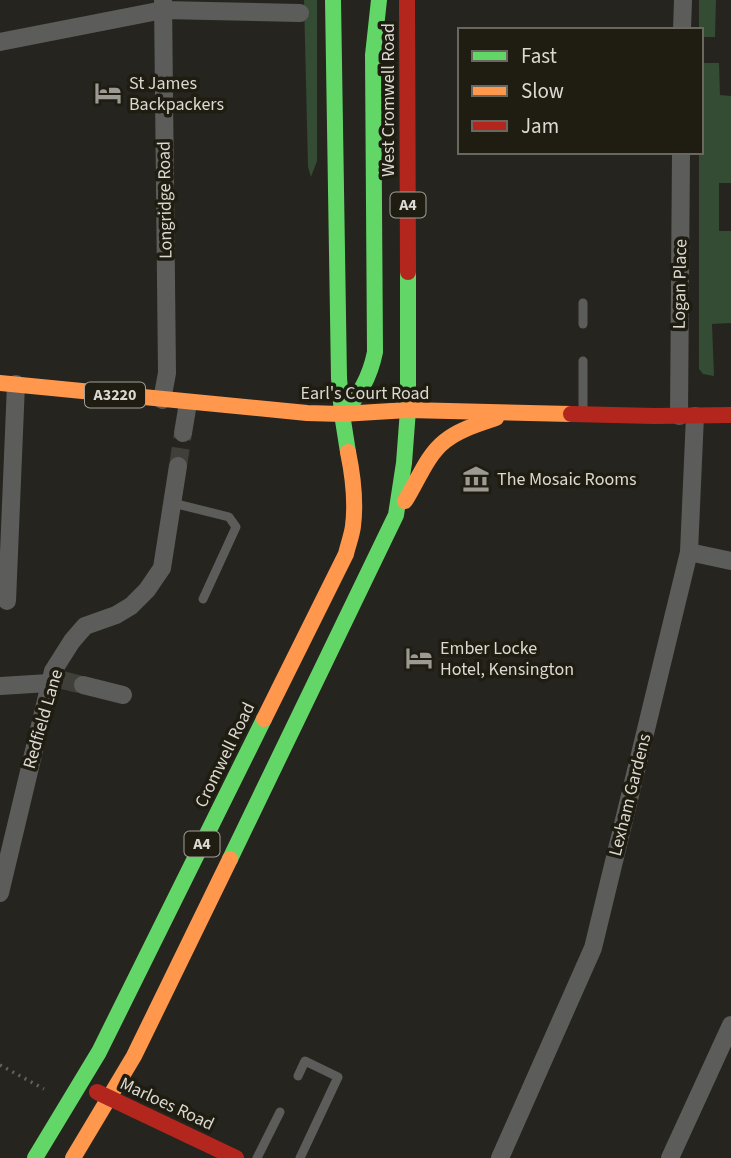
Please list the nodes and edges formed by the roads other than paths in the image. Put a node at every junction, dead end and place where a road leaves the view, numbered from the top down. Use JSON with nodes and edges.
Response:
{"nodes":[{"id":1,"x":333,"y":0,"type":"edge"},
{"id":2,"x":379,"y":0,"type":"edge"},
{"id":3,"x":407,"y":0,"type":"edge"},
{"id":4,"x":683,"y":0,"type":"edge"},
{"id":5,"x":163,"y":5,"type":"edge"},
{"id":6,"x":300,"y":13,"type":"dead end"},
{"id":7,"x":682,"y":28,"type":"edge"},
{"id":8,"x":0,"y":42,"type":"edge"},
{"id":9,"x":681,"y":154,"type":"edge"},
{"id":10,"x":583,"y":303,"type":"dead end"},
{"id":11,"x":583,"y":324,"type":"dead end"},
{"id":12,"x":339,"y":344,"type":"junction"},
{"id":13,"x":583,"y":361,"type":"dead end"},
{"id":14,"x":8,"y":384,"type":"edge"},
{"id":15,"x":363,"y":389,"type":"junction"},
{"id":16,"x":162,"y":400,"type":"junction"},
{"id":17,"x":188,"y":403,"type":"junction"},
{"id":18,"x":408,"y":410,"type":"junction"},
{"id":19,"x":510,"y":413,"type":"junction"},
{"id":20,"x":342,"y":414,"type":"junction"},
{"id":21,"x":583,"y":415,"type":"junction"},
{"id":22,"x":731,"y":415,"type":"edge"},
{"id":23,"x":687,"y":416,"type":"junction"},
{"id":24,"x":183,"y":433,"type":"tunnel mouth"},
{"id":25,"x":178,"y":466,"type":"tunnel mouth"},
{"id":26,"x":173,"y":503,"type":"junction"},
{"id":27,"x":396,"y":515,"type":"junction"},
{"id":28,"x":689,"y":552,"type":"junction"},
{"id":29,"x":731,"y":561,"type":"edge"},
{"id":30,"x":203,"y":599,"type":"dead end"},
{"id":31,"x":7,"y":601,"type":"dead end"},
{"id":32,"x":55,"y":678,"type":"junction"},
{"id":33,"x":83,"y":685,"type":"tunnel mouth"},
{"id":34,"x":0,"y":686,"type":"edge"},
{"id":35,"x":124,"y":695,"type":"dead end"},
{"id":36,"x":0,"y":893,"type":"edge"},
{"id":37,"x":731,"y":1025,"type":"edge"},
{"id":38,"x":298,"y":1076,"type":"dead end"},
{"id":39,"x":80,"y":1084,"type":"junction"},
{"id":40,"x":110,"y":1098,"type":"junction"},
{"id":41,"x":280,"y":1112,"type":"dead end"},
{"id":42,"x":35,"y":1158,"type":"edge"},
{"id":43,"x":73,"y":1158,"type":"edge"},
{"id":44,"x":236,"y":1158,"type":"edge"},
{"id":45,"x":257,"y":1158,"type":"edge"},
{"id":46,"x":300,"y":1158,"type":"edge"},
{"id":47,"x":500,"y":1158,"type":"edge"},
{"id":48,"x":670,"y":1158,"type":"edge"}],
"edges":[{"from":1,"to":12,"type":"main road","number":"A4"},
{"from":2,"to":15,"type":"main road"},
{"from":3,"to":18,"type":"main road","name":"West Cromwell Road","number":"A4"},
{"from":4,"to":7,"type":"street"},
{"from":5,"to":6,"type":"street"},
{"from":5,"to":8,"type":"street"},
{"from":5,"to":16,"type":"street","name":"Longridge Road"},
{"from":9,"to":23,"type":"street","name":"Logan Place"},
{"from":10,"to":11,"type":"lane"},
{"from":12,"to":15,"type":"main road","number":"A4"},
{"from":12,"to":20,"type":"main road","name":"Cromwell Road","number":"A4"},
{"from":13,"to":21,"type":"lane"},
{"from":14,"to":16,"type":"main road","name":"Earl's Court Road","number":"A3220"},
{"from":14,"to":31,"type":"street"},
{"from":15,"to":18,"type":"main road","number":"A4"},
{"from":15,"to":20,"type":"main road"},
{"from":16,"to":17,"type":"main road","name":"Earl's Court Road","number":"A3220"},
{"from":17,"to":20,"type":"main road","name":"Earl's Court Road","number":"A3220"},
{"from":17,"to":24,"type":"street"},
{"from":18,"to":19,"type":"main road","name":"Earl's Court Road","number":"A3220"},
{"from":18,"to":20,"type":"main road","name":"Earl's Court Road","number":"A3220"},
{"from":18,"to":27,"type":"main road","number":"A4"},
{"from":19,"to":21,"type":"main road","name":"Earl's Court Road","number":"A3220"},
{"from":19,"to":27,"type":"main road","number":"A4"},
{"from":20,"to":39,"type":"main road","name":"Cromwell Road","number":"A4"},
{"from":21,"to":23,"type":"main road","name":"Earl's Court Road","number":"A3220"},
{"from":22,"to":23,"type":"main road","name":"Earl's Court Road","number":"A3220"},
{"from":23,"to":28,"type":"street","name":"Lexham Gardens"},
{"from":25,"to":26,"type":"street","name":"Redfield Lane"},
{"from":26,"to":30,"type":"lane"},
{"from":26,"to":32,"type":"street","name":"Redfield Lane"},
{"from":27,"to":40,"type":"main road","number":"A4"},
{"from":28,"to":29,"type":"street"},
{"from":28,"to":47,"type":"street","name":"Lexham Gardens"},
{"from":32,"to":34,"type":"street"},
{"from":32,"to":36,"type":"street","name":"Redfield Lane"},
{"from":33,"to":35,"type":"street"},
{"from":37,"to":48,"type":"street"},
{"from":38,"to":46,"type":"lane"},
{"from":39,"to":40,"type":"main road","name":"Marloes Road"},
{"from":39,"to":42,"type":"main road","name":"Cromwell Road","number":"A4"},
{"from":40,"to":43,"type":"main road","number":"A4"},
{"from":40,"to":44,"type":"main road","name":"Marloes Road"},
{"from":41,"to":45,"type":"lane"}]}
